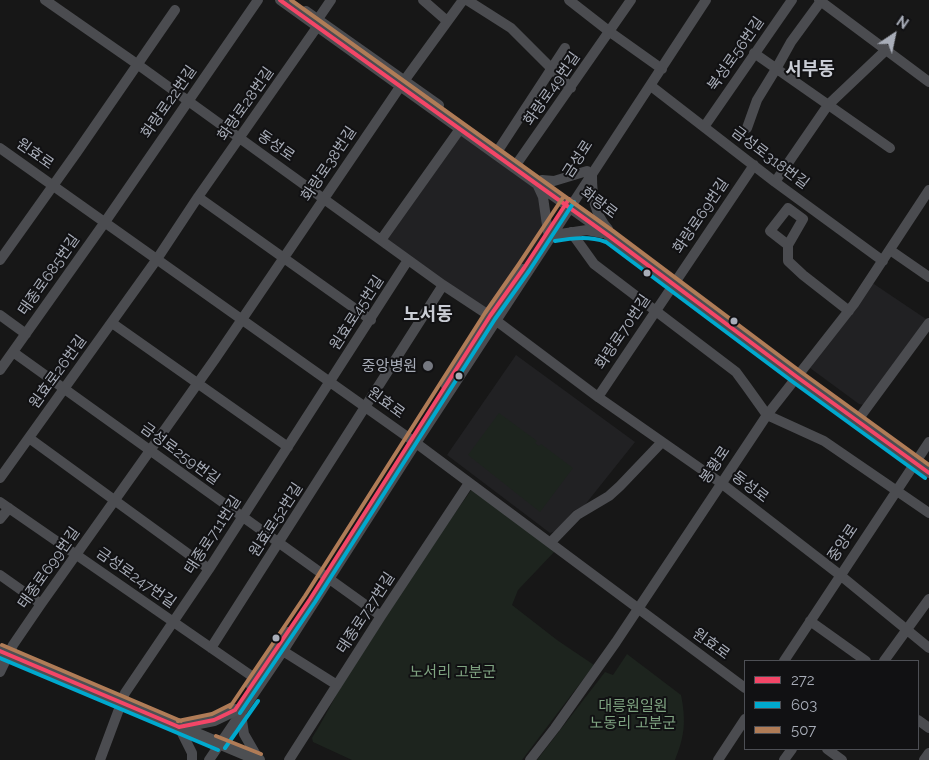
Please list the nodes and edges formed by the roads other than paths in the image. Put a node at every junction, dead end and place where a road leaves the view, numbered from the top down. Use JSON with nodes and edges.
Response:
{"nodes":[{"id":1,"x":45,"y":0,"type":"edge"},
{"id":2,"x":258,"y":0,"type":"edge"},
{"id":3,"x":280,"y":0,"type":"edge"},
{"id":4,"x":291,"y":0,"type":"edge"},
{"id":5,"x":331,"y":0,"type":"edge"},
{"id":6,"x":463,"y":0,"type":"edge"},
{"id":7,"x":467,"y":0,"type":"edge"},
{"id":8,"x":569,"y":0,"type":"edge"},
{"id":9,"x":631,"y":0,"type":"edge"},
{"id":10,"x":698,"y":0,"type":"edge"},
{"id":11,"x":706,"y":0,"type":"edge"},
{"id":12,"x":792,"y":0,"type":"edge"},
{"id":13,"x":425,"y":1,"type":"edge"},
{"id":14,"x":820,"y":1,"type":"edge"},
{"id":15,"x":175,"y":10,"type":"dead end"},
{"id":16,"x":447,"y":21,"type":"junction"},
{"id":17,"x":317,"y":23,"type":"junction"},
{"id":18,"x":610,"y":32,"type":"junction"},
{"id":19,"x":565,"y":48,"type":"dead end"},
{"id":20,"x":886,"y":50,"type":"junction"},
{"id":21,"x":754,"y":53,"type":"junction"},
{"id":22,"x":137,"y":64,"type":"junction"},
{"id":23,"x":657,"y":68,"type":"junction"},
{"id":24,"x":776,"y":69,"type":"junction"},
{"id":25,"x":551,"y":70,"type":"junction"},
{"id":26,"x":929,"y":82,"type":"edge"},
{"id":27,"x":402,"y":84,"type":"junction"},
{"id":28,"x":651,"y":86,"type":"junction"},
{"id":29,"x":571,"y":88,"type":"junction"},
{"id":30,"x":188,"y":101,"type":"junction"},
{"id":31,"x":828,"y":105,"type":"junction"},
{"id":32,"x":704,"y":126,"type":"junction"},
{"id":33,"x":746,"y":128,"type":"dead end"},
{"id":34,"x":460,"y":129,"type":"junction"},
{"id":35,"x":240,"y":139,"type":"junction"},
{"id":36,"x":0,"y":148,"type":"edge"},
{"id":37,"x":890,"y":148,"type":"dead end"},
{"id":38,"x":499,"y":149,"type":"junction"},
{"id":39,"x":518,"y":162,"type":"junction"},
{"id":40,"x":754,"y":165,"type":"junction"},
{"id":41,"x":590,"y":173,"type":"junction"},
{"id":42,"x":539,"y":181,"type":"junction"},
{"id":43,"x":775,"y":182,"type":"junction"},
{"id":44,"x":53,"y":185,"type":"junction"},
{"id":45,"x":929,"y":190,"type":"edge"},
{"id":46,"x":198,"y":197,"type":"junction"},
{"id":47,"x":324,"y":198,"type":"junction"},
{"id":48,"x":570,"y":203,"type":"junction"},
{"id":49,"x":105,"y":222,"type":"junction"},
{"id":50,"x":571,"y":232,"type":"junction"},
{"id":51,"x":609,"y":232,"type":"junction"},
{"id":52,"x":551,"y":233,"type":"junction"},
{"id":53,"x":381,"y":240,"type":"junction"},
{"id":54,"x":788,"y":245,"type":"dead end"},
{"id":55,"x":890,"y":250,"type":"junction"},
{"id":56,"x":284,"y":258,"type":"junction"},
{"id":57,"x":157,"y":259,"type":"junction"},
{"id":58,"x":0,"y":260,"type":"edge"},
{"id":59,"x":408,"y":260,"type":"junction"},
{"id":60,"x":883,"y":261,"type":"junction"},
{"id":61,"x":929,"y":277,"type":"edge"},
{"id":62,"x":674,"y":281,"type":"junction"},
{"id":63,"x":443,"y":285,"type":"junction"},
{"id":64,"x":656,"y":311,"type":"junction"},
{"id":65,"x":849,"y":311,"type":"junction"},
{"id":66,"x":0,"y":315,"type":"edge"},
{"id":67,"x":493,"y":318,"type":"junction"},
{"id":68,"x":242,"y":320,"type":"junction"},
{"id":69,"x":370,"y":320,"type":"junction"},
{"id":70,"x":929,"y":322,"type":"edge"},
{"id":71,"x":112,"y":323,"type":"junction"},
{"id":72,"x":26,"y":334,"type":"junction"},
{"id":73,"x":12,"y":352,"type":"junction"},
{"id":74,"x":0,"y":370,"type":"edge"},
{"id":75,"x":799,"y":375,"type":"junction"},
{"id":76,"x":330,"y":382,"type":"junction"},
{"id":77,"x":198,"y":383,"type":"junction"},
{"id":78,"x":64,"y":389,"type":"junction"},
{"id":79,"x":598,"y":397,"type":"junction"},
{"id":80,"x":366,"y":408,"type":"junction"},
{"id":81,"x":766,"y":415,"type":"junction"},
{"id":82,"x":859,"y":419,"type":"junction"},
{"id":83,"x":28,"y":438,"type":"junction"},
{"id":84,"x":414,"y":442,"type":"junction"},
{"id":85,"x":662,"y":442,"type":"junction"},
{"id":86,"x":929,"y":442,"type":"edge"},
{"id":87,"x":288,"y":447,"type":"junction"},
{"id":88,"x":150,"y":452,"type":"junction"},
{"id":89,"x":916,"y":460,"type":"junction"},
{"id":90,"x":929,"y":466,"type":"edge"},
{"id":91,"x":929,"y":473,"type":"edge"},
{"id":92,"x":0,"y":478,"type":"edge"},
{"id":93,"x":469,"y":483,"type":"junction"},
{"id":94,"x":721,"y":483,"type":"junction"},
{"id":95,"x":897,"y":490,"type":"junction"},
{"id":96,"x":115,"y":500,"type":"junction"},
{"id":97,"x":4,"y":505,"type":"edge"},
{"id":98,"x":929,"y":513,"type":"edge"},
{"id":99,"x":242,"y":518,"type":"junction"},
{"id":100,"x":0,"y":519,"type":"edge"},
{"id":101,"x":550,"y":543,"type":"junction"},
{"id":102,"x":278,"y":544,"type":"junction"},
{"id":103,"x":76,"y":554,"type":"junction"},
{"id":104,"x":209,"y":569,"type":"junction"},
{"id":105,"x":0,"y":575,"type":"edge"},
{"id":106,"x":840,"y":575,"type":"junction"},
{"id":107,"x":327,"y":578,"type":"junction"},
{"id":108,"x":929,"y":599,"type":"edge"},
{"id":109,"x":41,"y":604,"type":"junction"},
{"id":110,"x":638,"y":609,"type":"junction"},
{"id":111,"x":381,"y":616,"type":"junction"},
{"id":112,"x":810,"y":621,"type":"junction"},
{"id":113,"x":172,"y":622,"type":"junction"},
{"id":114,"x":908,"y":630,"type":"junction"},
{"id":115,"x":211,"y":648,"type":"junction"},
{"id":116,"x":929,"y":648,"type":"edge"},
{"id":117,"x":283,"y":652,"type":"junction"},
{"id":118,"x":4,"y":653,"type":"edge"},
{"id":119,"x":785,"y":660,"type":"edge"},
{"id":120,"x":865,"y":660,"type":"edge"},
{"id":121,"x":885,"y":660,"type":"edge"},
{"id":122,"x":0,"y":672,"type":"edge"},
{"id":123,"x":256,"y":679,"type":"junction"},
{"id":124,"x":337,"y":685,"type":"junction"},
{"id":125,"x":744,"y":687,"type":"edge"},
{"id":126,"x":122,"y":703,"type":"junction"},
{"id":127,"x":238,"y":712,"type":"junction"},
{"id":128,"x":744,"y":721,"type":"edge"},
{"id":129,"x":179,"y":727,"type":"junction"},
{"id":130,"x":217,"y":743,"type":"junction"},
{"id":131,"x":828,"y":750,"type":"edge"},
{"id":132,"x":929,"y":753,"type":"edge"},
{"id":133,"x":100,"y":760,"type":"edge"},
{"id":134,"x":192,"y":760,"type":"edge"},
{"id":135,"x":202,"y":760,"type":"edge"},
{"id":136,"x":209,"y":760,"type":"edge"},
{"id":137,"x":258,"y":760,"type":"edge"},
{"id":138,"x":289,"y":760,"type":"edge"},
{"id":139,"x":530,"y":760,"type":"edge"},
{"id":140,"x":718,"y":760,"type":"edge"},
{"id":141,"x":842,"y":760,"type":"edge"},
{"id":142,"x":924,"y":760,"type":"edge"}],
"edges":[{"from":1,"to":22,"type":"street","name":"동성로"},
{"from":2,"to":30,"type":"street","name":"화랑로22번길"},
{"from":3,"to":17,"type":"street","name":"화랑로"},
{"from":4,"to":17,"type":"street","name":"화랑로"},
{"from":5,"to":17,"type":"street","name":"화랑로28번길"},
{"from":6,"to":16,"type":"street","name":"화랑로38번길"},
{"from":7,"to":25,"type":"street"},
{"from":8,"to":18,"type":"street"},
{"from":9,"to":18,"type":"street","name":"화랑로49번길"},
{"from":10,"to":23,"type":"street","name":"금성로"},
{"from":11,"to":23,"type":"street","name":"금성로"},
{"from":12,"to":21,"type":"street","name":"북성로56번길"},
{"from":13,"to":16,"type":"street"},
{"from":14,"to":20,"type":"street"},
{"from":14,"to":24,"type":"street"},
{"from":15,"to":22,"type":"street"},
{"from":16,"to":27,"type":"street","name":"화랑로38번길"},
{"from":17,"to":27,"type":"street","name":"화랑로"},
{"from":17,"to":35,"type":"street","name":"화랑로28번길"},
{"from":18,"to":23,"type":"street"},
{"from":18,"to":29,"type":"street","name":"화랑로49번길"},
{"from":19,"to":25,"type":"street"},
{"from":20,"to":26,"type":"street"},
{"from":20,"to":31,"type":"street"},
{"from":21,"to":24,"type":"street"},
{"from":21,"to":32,"type":"street","name":"북성로56번길"},
{"from":22,"to":30,"type":"street","name":"동성로"},
{"from":22,"to":44,"type":"street"},
{"from":23,"to":28,"type":"street","name":"금성로"},
{"from":23,"to":41,"type":"street","name":"금성로"},
{"from":24,"to":31,"type":"street"},
{"from":24,"to":33,"type":"street"},
{"from":25,"to":29,"type":"street"},
{"from":25,"to":38,"type":"street"},
{"from":27,"to":34,"type":"street","name":"화랑로"},
{"from":27,"to":38,"type":"street","name":"화랑로"},
{"from":27,"to":47,"type":"street","name":"화랑로38번길"},
{"from":28,"to":32,"type":"street","name":"금성로318번길"},
{"from":28,"to":41,"type":"street","name":"금성로"},
{"from":29,"to":39,"type":"street","name":"화랑로49번길"},
{"from":30,"to":35,"type":"street","name":"동성로"},
{"from":30,"to":49,"type":"street","name":"화랑로22번길"},
{"from":31,"to":37,"type":"street"},
{"from":31,"to":43,"type":"street"},
{"from":32,"to":40,"type":"street","name":"금성로318번길"},
{"from":34,"to":42,"type":"street","name":"화랑로"},
{"from":34,"to":53,"type":"street"},
{"from":35,"to":46,"type":"street","name":"화랑로28번길"},
{"from":35,"to":47,"type":"street","name":"동성로"},
{"from":36,"to":44,"type":"street","name":"원효로"},
{"from":38,"to":39,"type":"street","name":"화랑로"},
{"from":39,"to":42,"type":"street","name":"화랑로"},
{"from":40,"to":43,"type":"street","name":"금성로318번길"},
{"from":40,"to":62,"type":"street","name":"화랑로69번길"},
{"from":41,"to":42,"type":"street"},
{"from":41,"to":48,"type":"street","name":"금성로"},
{"from":41,"to":51,"type":"street"},
{"from":42,"to":48,"type":"street","name":"화랑로"},
{"from":42,"to":52,"type":"street"},
{"from":43,"to":60,"type":"street","name":"금성로318번길"},
{"from":44,"to":49,"type":"street","name":"원효로"},
{"from":44,"to":58,"type":"street","name":"원효로"},
{"from":45,"to":55,"type":"street","name":"봉황로"},
{"from":46,"to":56,"type":"street"},
{"from":46,"to":57,"type":"street","name":"화랑로28번길"},
{"from":47,"to":53,"type":"street","name":"동성로"},
{"from":47,"to":56,"type":"street","name":"화랑로38번길"},
{"from":48,"to":51,"type":"street","name":"화랑로"},
{"from":48,"to":52,"type":"street","name":"금성로"},
{"from":49,"to":57,"type":"street","name":"원효로"},
{"from":49,"to":72,"type":"street","name":"태종로685번길"},
{"from":50,"to":51,"type":"street"},
{"from":50,"to":52,"type":"street"},
{"from":50,"to":64,"type":"street"},
{"from":51,"to":62,"type":"street","name":"화랑로"},
{"from":52,"to":67,"type":"street","name":"금성로"},
{"from":53,"to":59,"type":"street","name":"동성로"},
{"from":54,"to":65,"type":"street"},
{"from":55,"to":60,"type":"street","name":"봉황로"},
{"from":55,"to":61,"type":"street"},
{"from":56,"to":68,"type":"street","name":"화랑로38번길"},
{"from":56,"to":69,"type":"street"},
{"from":57,"to":68,"type":"street","name":"원효로"},
{"from":57,"to":71,"type":"street","name":"원효로26번길"},
{"from":59,"to":63,"type":"street","name":"동성로"},
{"from":59,"to":69,"type":"street","name":"원효로45번길"},
{"from":60,"to":65,"type":"street","name":"봉황로"},
{"from":62,"to":64,"type":"street","name":"화랑로70번길"},
{"from":62,"to":75,"type":"street","name":"화랑로"},
{"from":63,"to":67,"type":"street","name":"동성로"},
{"from":63,"to":80,"type":"street","name":"원효로52번길"},
{"from":64,"to":79,"type":"street","name":"화랑로70번길"},
{"from":64,"to":81,"type":"street"},
{"from":65,"to":75,"type":"street","name":"봉황로"},
{"from":66,"to":72,"type":"street"},
{"from":67,"to":79,"type":"street","name":"동성로"},
{"from":67,"to":84,"type":"street","name":"금성로"},
{"from":68,"to":76,"type":"street","name":"원효로"},
{"from":68,"to":77,"type":"street","name":"태종로699번길"},
{"from":69,"to":76,"type":"street","name":"원효로45번길"},
{"from":70,"to":82,"type":"street"},
{"from":71,"to":77,"type":"street"},
{"from":71,"to":78,"type":"street","name":"원효로26번길"},
{"from":72,"to":73,"type":"street","name":"태종로685번길"},
{"from":73,"to":74,"type":"street","name":"태종로685번길"},
{"from":73,"to":78,"type":"street","name":"금성로259번길"},
{"from":75,"to":81,"type":"street","name":"봉황로"},
{"from":75,"to":82,"type":"street","name":"화랑로"},
{"from":76,"to":80,"type":"street","name":"원효로"},
{"from":76,"to":87,"type":"street","name":"태종로711번길"},
{"from":77,"to":87,"type":"street"},
{"from":77,"to":88,"type":"street","name":"태종로699번길"},
{"from":78,"to":83,"type":"street","name":"원효로26번길"},
{"from":78,"to":88,"type":"street","name":"금성로259번길"},
{"from":79,"to":85,"type":"street","name":"동성로"},
{"from":80,"to":84,"type":"street","name":"원효로"},
{"from":80,"to":102,"type":"street","name":"원효로52번길"},
{"from":81,"to":94,"type":"street","name":"봉황로"},
{"from":81,"to":95,"type":"street"},
{"from":82,"to":89,"type":"street","name":"화랑로"},
{"from":83,"to":92,"type":"street","name":"원효로26번길"},
{"from":83,"to":96,"type":"street"},
{"from":84,"to":93,"type":"street","name":"원효로"},
{"from":84,"to":107,"type":"street","name":"금성로"},
{"from":85,"to":94,"type":"street","name":"동성로"},
{"from":85,"to":101,"type":"street"},
{"from":86,"to":89,"type":"street","name":"중앙로"},
{"from":87,"to":99,"type":"street","name":"태종로711번길"},
{"from":88,"to":96,"type":"street","name":"태종로699번길"},
{"from":88,"to":99,"type":"street","name":"금성로259번길"},
{"from":89,"to":90,"type":"street","name":"화랑로"},
{"from":89,"to":91,"type":"street","name":"화랑로"},
{"from":89,"to":95,"type":"street","name":"중앙로"},
{"from":93,"to":101,"type":"street","name":"원효로"},
{"from":93,"to":111,"type":"street","name":"태종로727번길"},
{"from":94,"to":106,"type":"street","name":"동성로"},
{"from":94,"to":110,"type":"street","name":"봉황로"},
{"from":95,"to":98,"type":"street"},
{"from":95,"to":106,"type":"street","name":"중앙로"},
{"from":96,"to":103,"type":"street","name":"태종로699번길"},
{"from":96,"to":104,"type":"street"},
{"from":97,"to":100,"type":"street"},
{"from":97,"to":103,"type":"street","name":"금성로247번길"},
{"from":99,"to":102,"type":"street","name":"금성로259번길"},
{"from":99,"to":104,"type":"street","name":"태종로711번길"},
{"from":101,"to":110,"type":"street","name":"원효로"},
{"from":102,"to":107,"type":"street","name":"금성로259번길"},
{"from":102,"to":115,"type":"street","name":"원효로52번길"},
{"from":103,"to":109,"type":"street","name":"태종로699번길"},
{"from":103,"to":113,"type":"street","name":"금성로247번길"},
{"from":104,"to":113,"type":"street","name":"태종로711번길"},
{"from":105,"to":109,"type":"street"},
{"from":106,"to":112,"type":"street","name":"중앙로"},
{"from":106,"to":114,"type":"street","name":"동성로"},
{"from":107,"to":111,"type":"street"},
{"from":107,"to":117,"type":"street","name":"금성로"},
{"from":107,"to":123,"type":"street","name":"금성로"},
{"from":108,"to":114,"type":"street"},
{"from":109,"to":118,"type":"street","name":"태종로699번길"},
{"from":110,"to":125,"type":"street","name":"원효로"},
{"from":110,"to":139,"type":"street","name":"봉황로"},
{"from":111,"to":124,"type":"street","name":"태종로727번길"},
{"from":112,"to":119,"type":"street","name":"중앙로"},
{"from":112,"to":120,"type":"street"},
{"from":113,"to":115,"type":"street","name":"금성로247번길"},
{"from":113,"to":126,"type":"street","name":"태종로711번길"},
{"from":114,"to":116,"type":"street","name":"동성로"},
{"from":114,"to":121,"type":"street"},
{"from":115,"to":123,"type":"street","name":"금성로247번길"},
{"from":117,"to":124,"type":"street"},
{"from":117,"to":127,"type":"street","name":"금성로"},
{"from":118,"to":122,"type":"street","name":"태종로699번길"},
{"from":118,"to":126,"type":"main road"},
{"from":123,"to":127,"type":"street","name":"금성로"},
{"from":124,"to":138,"type":"street","name":"태종로727번길"},
{"from":126,"to":129,"type":"main road"},
{"from":126,"to":133,"type":"street","name":"태종로711번길"},
{"from":127,"to":129,"type":"main road"},
{"from":127,"to":130,"type":"street","name":"금성로"},
{"from":127,"to":137,"type":"street"},
{"from":128,"to":140,"type":"street"},
{"from":129,"to":130,"type":"main road"},
{"from":129,"to":134,"type":"street"},
{"from":130,"to":135,"type":"street","name":"금성로"},
{"from":130,"to":136,"type":"street","name":"금성로"},
{"from":130,"to":137,"type":"main road"},
{"from":131,"to":141,"type":"street"},
{"from":132,"to":142,"type":"street"}]}
